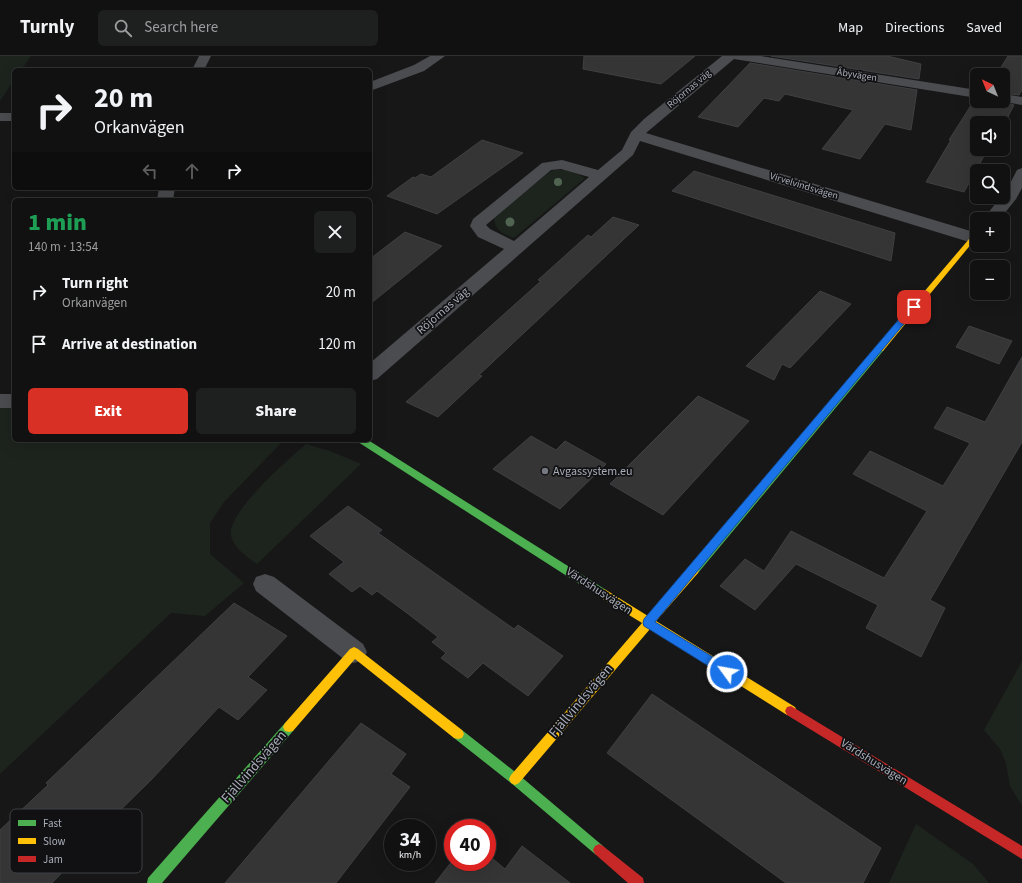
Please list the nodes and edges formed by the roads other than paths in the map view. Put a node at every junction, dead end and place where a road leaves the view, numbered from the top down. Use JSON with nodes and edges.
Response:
{"nodes":[{"id":1,"x":205,"y":56,"type":"edge"},
{"id":2,"x":439,"y":56,"type":"edge"},
{"id":3,"x":730,"y":56,"type":"edge"},
{"id":4,"x":737,"y":56,"type":"edge"},
{"id":5,"x":199,"y":68,"type":"edge"},
{"id":6,"x":372,"y":86,"type":"edge"},
{"id":7,"x":970,"y":93,"type":"edge"},
{"id":8,"x":1010,"y":99,"type":"edge"},
{"id":9,"x":1022,"y":102,"type":"edge"},
{"id":10,"x":0,"y":117,"type":"edge"},
{"id":11,"x":12,"y":117,"type":"edge"},
{"id":12,"x":636,"y":135,"type":"junction"},
{"id":13,"x":1022,"y":173,"type":"edge"},
{"id":14,"x":600,"y":176,"type":"junction"},
{"id":15,"x":997,"y":212,"type":"edge"},
{"id":16,"x":970,"y":234,"type":"edge"},
{"id":17,"x":970,"y":241,"type":"edge"},
{"id":18,"x":516,"y":248,"type":"junction"},
{"id":19,"x":372,"y":372,"type":"edge"},
{"id":20,"x":0,"y":401,"type":"edge"},
{"id":21,"x":12,"y":401,"type":"edge"},
{"id":22,"x":363,"y":442,"type":"edge"},
{"id":23,"x":265,"y":584,"type":"dead end"},
{"id":24,"x":648,"y":623,"type":"junction"},
{"id":25,"x":354,"y":652,"type":"junction"},
{"id":26,"x":515,"y":779,"type":"junction"},
{"id":27,"x":1022,"y":853,"type":"edge"},
{"id":28,"x":153,"y":883,"type":"edge"},
{"id":29,"x":638,"y":883,"type":"edge"}],
"edges":[{"from":1,"to":5,"type":"street"},
{"from":2,"to":6,"type":"street"},
{"from":3,"to":12,"type":"street","name":"Röjornas väg"},
{"from":4,"to":7,"type":"street","name":"Åbyvägen"},
{"from":8,"to":9,"type":"street"},
{"from":10,"to":11,"type":"street"},
{"from":12,"to":14,"type":"street","name":"Röjornas väg"},
{"from":12,"to":16,"type":"street","name":"Virvelvindsvägen"},
{"from":13,"to":15,"type":"street"},
{"from":14,"to":18,"type":"street","name":"Röjornas väg"},
{"from":14,"to":18,"type":"street"},
{"from":17,"to":24,"type":"street","name":"Fjällvindsvägen"},
{"from":18,"to":19,"type":"street","name":"Röjornas väg"},
{"from":20,"to":21,"type":"street"},
{"from":22,"to":24,"type":"street","name":"Värdshusvägen"},
{"from":23,"to":25,"type":"street"},
{"from":24,"to":26,"type":"street","name":"Fjällvindsvägen"},
{"from":24,"to":27,"type":"street","name":"Värdshusvägen"},
{"from":25,"to":26,"type":"street"},
{"from":25,"to":28,"type":"street","name":"Fjällvindsvägen"},
{"from":26,"to":29,"type":"street"}]}
